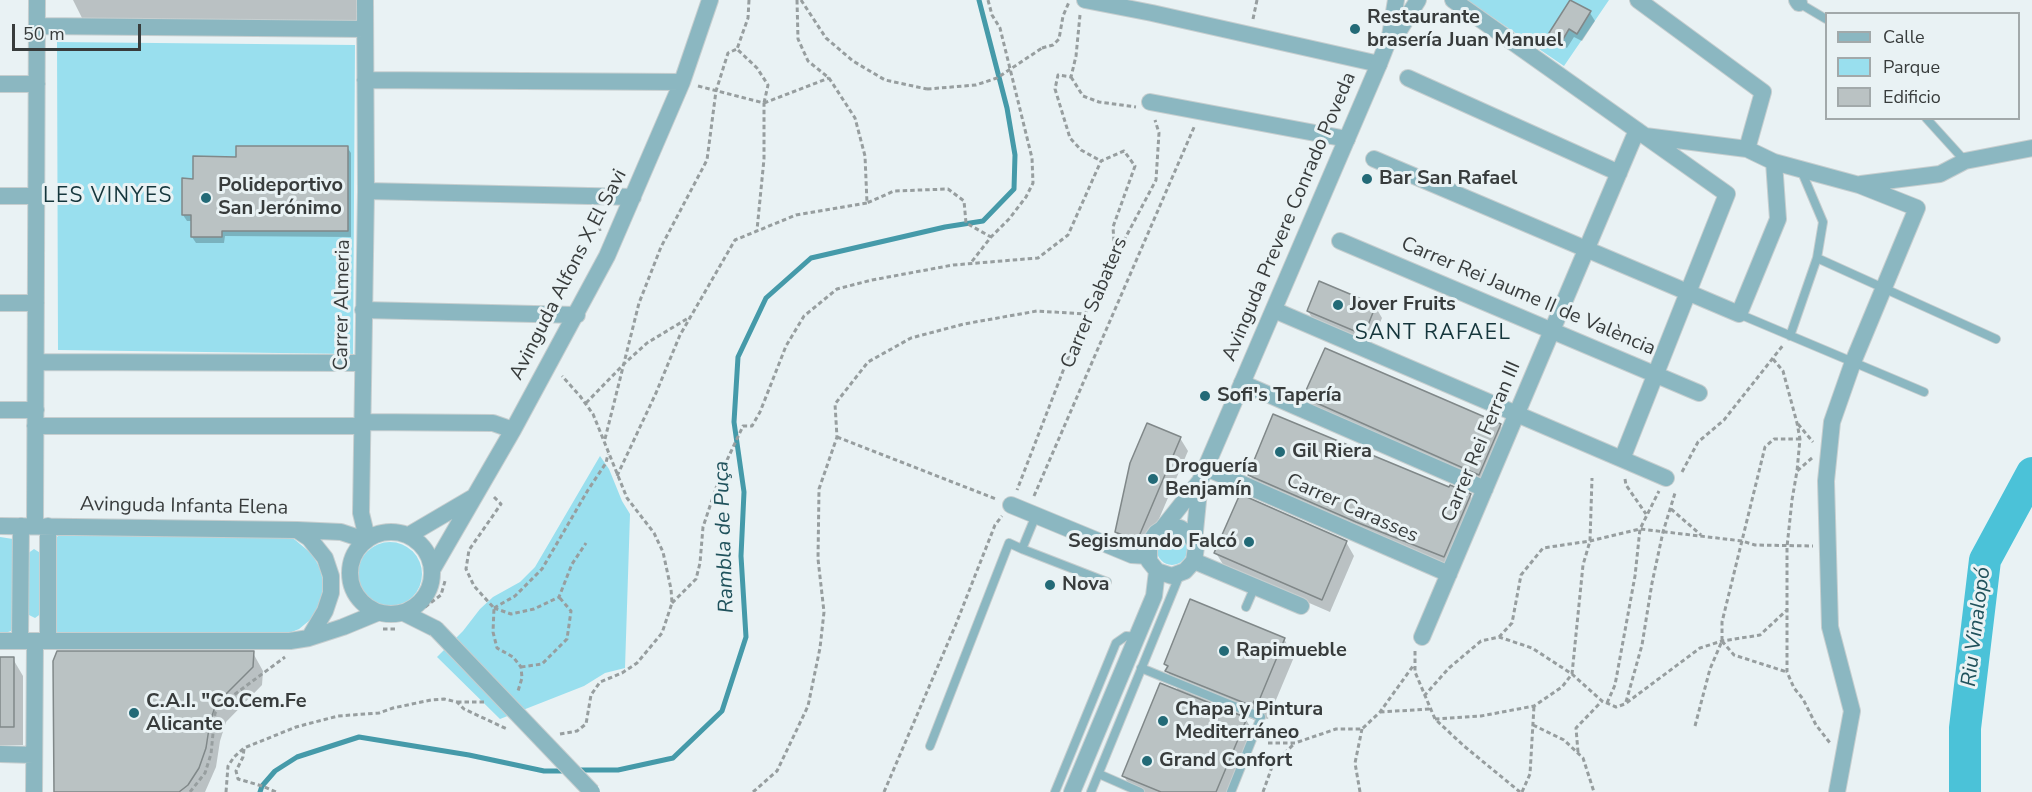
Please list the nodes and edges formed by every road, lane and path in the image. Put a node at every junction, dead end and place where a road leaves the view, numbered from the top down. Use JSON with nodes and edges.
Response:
{"nodes":[{"id":1,"x":37,"y":0,"type":"edge"},
{"id":2,"x":365,"y":0,"type":"edge"},
{"id":3,"x":710,"y":0,"type":"edge"},
{"id":4,"x":749,"y":0,"type":"edge"},
{"id":5,"x":799,"y":0,"type":"edge"},
{"id":6,"x":988,"y":0,"type":"edge"},
{"id":7,"x":1070,"y":0,"type":"edge"},
{"id":8,"x":1387,"y":0,"type":"edge"},
{"id":9,"x":1396,"y":0,"type":"edge"},
{"id":10,"x":1418,"y":0,"type":"edge"},
{"id":11,"x":1454,"y":0,"type":"edge"},
{"id":12,"x":1638,"y":0,"type":"edge"},
{"id":13,"x":1798,"y":2,"type":"edge"},
{"id":14,"x":1083,"y":6,"type":"edge"},
{"id":15,"x":1825,"y":18,"type":"edge"},
{"id":16,"x":1391,"y":19,"type":"junction"},
{"id":17,"x":37,"y":26,"type":"junction"},
{"id":18,"x":365,"y":29,"type":"junction"},
{"id":19,"x":1390,"y":36,"type":"junction"},
{"id":20,"x":737,"y":49,"type":"junction"},
{"id":21,"x":1379,"y":64,"type":"junction"},
{"id":22,"x":1071,"y":77,"type":"junction"},
{"id":23,"x":829,"y":78,"type":"junction"},
{"id":24,"x":1408,"y":78,"type":"dead end"},
{"id":25,"x":364,"y":80,"type":"junction"},
{"id":26,"x":682,"y":82,"type":"junction"},
{"id":27,"x":0,"y":84,"type":"edge"},
{"id":28,"x":37,"y":84,"type":"junction"},
{"id":29,"x":716,"y":91,"type":"junction"},
{"id":30,"x":1150,"y":102,"type":"junction"},
{"id":31,"x":764,"y":103,"type":"junction"},
{"id":32,"x":1201,"y":112,"type":"junction"},
{"id":33,"x":1928,"y":120,"type":"edge"},
{"id":34,"x":1641,"y":133,"type":"junction"},
{"id":35,"x":1347,"y":139,"type":"junction"},
{"id":36,"x":2032,"y":148,"type":"edge"},
{"id":37,"x":1747,"y":149,"type":"junction"},
{"id":38,"x":1374,"y":159,"type":"dead end"},
{"id":39,"x":1101,"y":161,"type":"junction"},
{"id":40,"x":1965,"y":161,"type":"junction"},
{"id":41,"x":1774,"y":162,"type":"junction"},
{"id":42,"x":1801,"y":169,"type":"junction"},
{"id":43,"x":1619,"y":173,"type":"junction"},
{"id":44,"x":1858,"y":185,"type":"junction"},
{"id":45,"x":366,"y":190,"type":"junction"},
{"id":46,"x":0,"y":196,"type":"edge"},
{"id":47,"x":37,"y":196,"type":"junction"},
{"id":48,"x":633,"y":197,"type":"junction"},
{"id":49,"x":867,"y":203,"type":"junction"},
{"id":50,"x":757,"y":230,"type":"junction"},
{"id":51,"x":991,"y":237,"type":"junction"},
{"id":52,"x":1340,"y":241,"type":"dead end"},
{"id":53,"x":1587,"y":249,"type":"junction"},
{"id":54,"x":1115,"y":257,"type":"junction"},
{"id":55,"x":1817,"y":258,"type":"junction"},
{"id":56,"x":970,"y":264,"type":"junction"},
{"id":57,"x":1883,"y":289,"type":"junction"},
{"id":58,"x":1688,"y":292,"type":"junction"},
{"id":59,"x":0,"y":303,"type":"edge"},
{"id":60,"x":36,"y":303,"type":"junction"},
{"id":61,"x":363,"y":310,"type":"junction"},
{"id":62,"x":1274,"y":310,"type":"junction"},
{"id":63,"x":1085,"y":314,"type":"junction"},
{"id":64,"x":1738,"y":314,"type":"junction"},
{"id":65,"x":577,"y":315,"type":"junction"},
{"id":66,"x":691,"y":316,"type":"junction"},
{"id":67,"x":1552,"y":331,"type":"junction"},
{"id":68,"x":1790,"y":336,"type":"junction"},
{"id":69,"x":1996,"y":339,"type":"dead end"},
{"id":70,"x":1773,"y":359,"type":"junction"},
{"id":71,"x":36,"y":363,"type":"junction"},
{"id":72,"x":362,"y":363,"type":"junction"},
{"id":73,"x":625,"y":363,"type":"junction"},
{"id":74,"x":1853,"y":363,"type":"junction"},
{"id":75,"x":1655,"y":374,"type":"junction"},
{"id":76,"x":562,"y":376,"type":"dead end"},
{"id":77,"x":1242,"y":383,"type":"junction"},
{"id":78,"x":1924,"y":392,"type":"dead end"},
{"id":79,"x":1699,"y":393,"type":"dead end"},
{"id":80,"x":586,"y":403,"type":"junction"},
{"id":81,"x":0,"y":410,"type":"edge"},
{"id":82,"x":1517,"y":414,"type":"junction"},
{"id":83,"x":36,"y":418,"type":"junction"},
{"id":84,"x":1797,"y":423,"type":"junction"},
{"id":85,"x":362,"y":424,"type":"junction"},
{"id":86,"x":513,"y":430,"type":"junction"},
{"id":87,"x":837,"y":437,"type":"junction"},
{"id":88,"x":1800,"y":439,"type":"junction"},
{"id":89,"x":604,"y":440,"type":"junction"},
{"id":90,"x":1824,"y":451,"type":"junction"},
{"id":91,"x":609,"y":453,"type":"junction"},
{"id":92,"x":1622,"y":459,"type":"junction"},
{"id":93,"x":1797,"y":471,"type":"junction"},
{"id":94,"x":1203,"y":475,"type":"junction"},
{"id":95,"x":617,"y":476,"type":"junction"},
{"id":96,"x":1592,"y":478,"type":"dead end"},
{"id":97,"x":1673,"y":478,"type":"junction"},
{"id":98,"x":1485,"y":489,"type":"junction"},
{"id":99,"x":484,"y":495,"type":"junction"},
{"id":100,"x":1011,"y":505,"type":"junction"},
{"id":101,"x":1671,"y":509,"type":"junction"},
{"id":102,"x":361,"y":513,"type":"junction"},
{"id":103,"x":1032,"y":514,"type":"junction"},
{"id":104,"x":1647,"y":514,"type":"junction"},
{"id":105,"x":0,"y":526,"type":"edge"},
{"id":106,"x":35,"y":526,"type":"junction"},
{"id":107,"x":1162,"y":529,"type":"junction"},
{"id":108,"x":1640,"y":529,"type":"junction"},
{"id":109,"x":297,"y":530,"type":"junction"},
{"id":110,"x":341,"y":532,"type":"junction"},
{"id":111,"x":1663,"y":532,"type":"junction"},
{"id":112,"x":409,"y":535,"type":"junction"},
{"id":113,"x":1703,"y":536,"type":"junction"},
{"id":114,"x":366,"y":539,"type":"junction"},
{"id":115,"x":1194,"y":541,"type":"junction"},
{"id":116,"x":1590,"y":541,"type":"junction"},
{"id":117,"x":1742,"y":541,"type":"junction"},
{"id":118,"x":586,"y":543,"type":"dead end"},
{"id":119,"x":1827,"y":546,"type":"junction"},
{"id":120,"x":1787,"y":547,"type":"junction"},
{"id":121,"x":1022,"y":549,"type":"junction"},
{"id":122,"x":1148,"y":556,"type":"junction"},
{"id":123,"x":1194,"y":561,"type":"junction"},
{"id":124,"x":432,"y":570,"type":"junction"},
{"id":125,"x":1170,"y":574,"type":"junction"},
{"id":126,"x":1449,"y":574,"type":"junction"},
{"id":127,"x":1107,"y":582,"type":"dead end"},
{"id":128,"x":1255,"y":586,"type":"junction"},
{"id":129,"x":425,"y":597,"type":"junction"},
{"id":130,"x":559,"y":597,"type":"junction"},
{"id":131,"x":672,"y":603,"type":"junction"},
{"id":132,"x":1301,"y":606,"type":"dead end"},
{"id":133,"x":1246,"y":607,"type":"dead end"},
{"id":134,"x":494,"y":608,"type":"junction"},
{"id":135,"x":1788,"y":609,"type":"junction"},
{"id":136,"x":377,"y":613,"type":"junction"},
{"id":137,"x":404,"y":613,"type":"junction"},
{"id":138,"x":436,"y":629,"type":"junction"},
{"id":139,"x":1137,"y":637,"type":"junction"},
{"id":140,"x":1499,"y":637,"type":"junction"},
{"id":141,"x":309,"y":638,"type":"junction"},
{"id":142,"x":1422,"y":638,"type":"joint"},
{"id":143,"x":0,"y":641,"type":"edge"},
{"id":144,"x":34,"y":641,"type":"junction"},
{"id":145,"x":1722,"y":641,"type":"junction"},
{"id":146,"x":286,"y":657,"type":"dead end"},
{"id":147,"x":1414,"y":664,"type":"junction"},
{"id":148,"x":521,"y":668,"type":"junction"},
{"id":149,"x":1142,"y":668,"type":"junction"},
{"id":150,"x":1787,"y":672,"type":"junction"},
{"id":151,"x":1572,"y":674,"type":"junction"},
{"id":152,"x":509,"y":695,"type":"dead end"},
{"id":153,"x":1424,"y":696,"type":"junction"},
{"id":154,"x":491,"y":700,"type":"dead end"},
{"id":155,"x":1602,"y":701,"type":"junction"},
{"id":156,"x":457,"y":702,"type":"junction"},
{"id":157,"x":1607,"y":704,"type":"junction"},
{"id":158,"x":1625,"y":704,"type":"junction"},
{"id":159,"x":1534,"y":706,"type":"junction"},
{"id":160,"x":1431,"y":709,"type":"junction"},
{"id":161,"x":1380,"y":712,"type":"junction"},
{"id":162,"x":1435,"y":719,"type":"junction"},
{"id":163,"x":1533,"y":725,"type":"junction"},
{"id":164,"x":1695,"y":726,"type":"dead end"},
{"id":165,"x":1362,"y":729,"type":"junction"},
{"id":166,"x":514,"y":731,"type":"dead end"},
{"id":167,"x":554,"y":734,"type":"dead end"},
{"id":168,"x":1268,"y":743,"type":"dead end"},
{"id":169,"x":1295,"y":743,"type":"junction"},
{"id":170,"x":930,"y":746,"type":"dead end"},
{"id":171,"x":244,"y":748,"type":"junction"},
{"id":172,"x":0,"y":754,"type":"edge"},
{"id":173,"x":33,"y":754,"type":"junction"},
{"id":174,"x":1579,"y":754,"type":"junction"},
{"id":175,"x":1843,"y":759,"type":"junction"},
{"id":176,"x":1098,"y":774,"type":"junction"},
{"id":177,"x":34,"y":792,"type":"edge"},
{"id":178,"x":190,"y":792,"type":"edge"},
{"id":179,"x":226,"y":792,"type":"edge"},
{"id":180,"x":276,"y":792,"type":"edge"},
{"id":181,"x":592,"y":792,"type":"edge"},
{"id":182,"x":753,"y":792,"type":"edge"},
{"id":183,"x":884,"y":792,"type":"edge"},
{"id":184,"x":1055,"y":792,"type":"edge"},
{"id":185,"x":1072,"y":792,"type":"edge"},
{"id":186,"x":1091,"y":792,"type":"edge"},
{"id":187,"x":1140,"y":792,"type":"edge"},
{"id":188,"x":1231,"y":792,"type":"edge"},
{"id":189,"x":1263,"y":792,"type":"edge"},
{"id":190,"x":1360,"y":792,"type":"edge"},
{"id":191,"x":1521,"y":792,"type":"edge"},
{"id":192,"x":1594,"y":792,"type":"edge"},
{"id":193,"x":1837,"y":792,"type":"edge"}],
"edges":[{"from":1,"to":17,"type":"street"},
{"from":2,"to":18,"type":"street","name":"Carrer Almeria"},
{"from":3,"to":26,"type":"street","name":"Avinguda Alfons X El Savi"},
{"from":4,"to":20,"type":"path"},
{"from":5,"to":7,"type":"path","bridge":true},
{"from":5,"to":23,"type":"path"},
{"from":6,"to":51,"type":"path"},
{"from":8,"to":16,"type":"street","name":"Avinguda Prevere Conrado Poveda"},
{"from":9,"to":16,"type":"street","name":"Avinguda Prevere Conrado Poveda"},
{"from":10,"to":19,"type":"street","name":"Avinguda Prevere Conrado Poveda"},
{"from":11,"to":34,"type":"street"},
{"from":12,"to":37,"type":"street"},
{"from":13,"to":15,"type":"lane"},
{"from":14,"to":21,"type":"street"},
{"from":14,"to":22,"type":"path"},
{"from":16,"to":19,"type":"street","name":"Avinguda Prevere Conrado Poveda"},
{"from":17,"to":18,"type":"street"},
{"from":17,"to":28,"type":"street"},
{"from":18,"to":25,"type":"street","name":"Carrer Almeria"},
{"from":19,"to":21,"type":"street","name":"Avinguda Prevere Conrado Poveda"},
{"from":20,"to":29,"type":"path"},
{"from":20,"to":31,"type":"path"},
{"from":21,"to":35,"type":"street","name":"Avinguda Prevere Conrado Poveda"},
{"from":22,"to":30,"type":"path"},
{"from":22,"to":39,"type":"path"},
{"from":23,"to":31,"type":"path"},
{"from":23,"to":49,"type":"path"},
{"from":24,"to":43,"type":"street"},
{"from":25,"to":26,"type":"street"},
{"from":25,"to":45,"type":"street","name":"Carrer Almeria"},
{"from":26,"to":29,"type":"path"},
{"from":26,"to":48,"type":"street","name":"Avinguda Alfons X El Savi"},
{"from":27,"to":28,"type":"street"},
{"from":28,"to":47,"type":"street"},
{"from":29,"to":31,"type":"path"},
{"from":29,"to":73,"type":"path"},
{"from":30,"to":32,"type":"street"},
{"from":30,"to":54,"type":"path"},
{"from":31,"to":50,"type":"path"},
{"from":32,"to":35,"type":"street"},
{"from":32,"to":103,"type":"path","name":"Carrer Sabaters"},
{"from":33,"to":40,"type":"lane"},
{"from":34,"to":37,"type":"street"},
{"from":34,"to":43,"type":"street","name":"Carrer Rei Ferran III"},
{"from":34,"to":58,"type":"street"},
{"from":35,"to":62,"type":"street","name":"Avinguda Prevere Conrado Poveda"},
{"from":36,"to":40,"type":"street"},
{"from":37,"to":41,"type":"street"},
{"from":38,"to":53,"type":"street"},
{"from":39,"to":54,"type":"path"},
{"from":39,"to":56,"type":"path"},
{"from":40,"to":44,"type":"street"},
{"from":41,"to":42,"type":"street"},
{"from":41,"to":64,"type":"street"},
{"from":42,"to":44,"type":"street"},
{"from":42,"to":55,"type":"lane"},
{"from":43,"to":53,"type":"street","name":"Carrer Rei Ferran III"},
{"from":44,"to":57,"type":"street"},
{"from":45,"to":48,"type":"street"},
{"from":45,"to":61,"type":"street","name":"Carrer Almeria"},
{"from":46,"to":47,"type":"street"},
{"from":47,"to":60,"type":"street"},
{"from":48,"to":65,"type":"street","name":"Avinguda Alfons X El Savi"},
{"from":49,"to":50,"type":"path"},
{"from":49,"to":51,"type":"path"},
{"from":50,"to":66,"type":"path"},
{"from":51,"to":56,"type":"path"},
{"from":52,"to":67,"type":"street","name":"Carrer Rei Jaume II de València"},
{"from":53,"to":58,"type":"street"},
{"from":53,"to":67,"type":"street","name":"Carrer Rei Ferran III"},
{"from":54,"to":63,"type":"path"},
{"from":55,"to":57,"type":"lane"},
{"from":55,"to":68,"type":"lane"},
{"from":56,"to":131,"type":"path"},
{"from":57,"to":69,"type":"lane"},
{"from":57,"to":74,"type":"street"},
{"from":58,"to":64,"type":"street"},
{"from":58,"to":75,"type":"street"},
{"from":59,"to":60,"type":"street"},
{"from":60,"to":71,"type":"street"},
{"from":61,"to":65,"type":"street"},
{"from":61,"to":72,"type":"street","name":"Carrer Almeria"},
{"from":62,"to":77,"type":"street","name":"Avinguda Prevere Conrado Poveda"},
{"from":62,"to":82,"type":"street"},
{"from":63,"to":87,"type":"path"},
{"from":63,"to":100,"type":"path"},
{"from":64,"to":68,"type":"lane"},
{"from":65,"to":86,"type":"street","name":"Avinguda Alfons X El Savi"},
{"from":66,"to":73,"type":"path"},
{"from":66,"to":95,"type":"path"},
{"from":67,"to":75,"type":"street","name":"Carrer Rei Jaume II de València"},
{"from":67,"to":82,"type":"street","name":"Carrer Rei Ferran III"},
{"from":68,"to":70,"type":"path"},
{"from":68,"to":74,"type":"lane"},
{"from":70,"to":84,"type":"path"},
{"from":70,"to":97,"type":"path"},
{"from":71,"to":72,"type":"street"},
{"from":71,"to":83,"type":"street"},
{"from":72,"to":85,"type":"street","name":"Carrer Almeria"},
{"from":73,"to":80,"type":"path"},
{"from":73,"to":89,"type":"path"},
{"from":74,"to":78,"type":"lane"},
{"from":74,"to":90,"type":"street"},
{"from":75,"to":79,"type":"street","name":"Carrer Rei Jaume II de València"},
{"from":75,"to":92,"type":"street"},
{"from":76,"to":80,"type":"path"},
{"from":77,"to":94,"type":"street","name":"Avinguda Prevere Conrado Poveda"},
{"from":77,"to":98,"type":"street"},
{"from":80,"to":89,"type":"path"},
{"from":81,"to":83,"type":"street"},
{"from":82,"to":92,"type":"street"},
{"from":82,"to":98,"type":"street","name":"Carrer Rei Ferran III"},
{"from":83,"to":85,"type":"street"},
{"from":83,"to":106,"type":"street"},
{"from":84,"to":88,"type":"path"},
{"from":84,"to":90,"type":"path"},
{"from":85,"to":86,"type":"street"},
{"from":85,"to":102,"type":"street","name":"Carrer Almeria"},
{"from":86,"to":99,"type":"street","name":"Avinguda Alfons X El Savi"},
{"from":87,"to":100,"type":"path"},
{"from":87,"to":182,"type":"path"},
{"from":88,"to":93,"type":"path"},
{"from":88,"to":117,"type":"path"},
{"from":89,"to":91,"type":"path"},
{"from":90,"to":93,"type":"path"},
{"from":90,"to":119,"type":"street"},
{"from":91,"to":95,"type":"path"},
{"from":91,"to":134,"type":"path"},
{"from":92,"to":97,"type":"street"},
{"from":92,"to":104,"type":"path"},
{"from":93,"to":120,"type":"path"},
{"from":94,"to":107,"type":"street","name":"Avinguda Prevere Conrado Poveda"},
{"from":94,"to":115,"type":"street","name":"Avinguda Prevere Conrado Poveda"},
{"from":94,"to":126,"type":"street","name":"Carrer Carasses"},
{"from":95,"to":131,"type":"path"},
{"from":96,"to":116,"type":"path"},
{"from":97,"to":101,"type":"path"},
{"from":97,"to":104,"type":"path"},
{"from":98,"to":126,"type":"street","name":"Carrer Rei Ferran III"},
{"from":99,"to":112,"type":"street","name":"Avinguda Alfons X El Savi"},
{"from":99,"to":124,"type":"street","name":"Avinguda Alfons X El Savi"},
{"from":99,"to":134,"type":"path"},
{"from":100,"to":103,"type":"street"},
{"from":100,"to":183,"type":"path"},
{"from":101,"to":111,"type":"path"},
{"from":101,"to":113,"type":"path"},
{"from":102,"to":110,"type":"street"},
{"from":102,"to":114,"type":"street","name":"Carrer Almeria"},
{"from":103,"to":121,"type":"lane"},
{"from":103,"to":122,"type":"street"},
{"from":104,"to":108,"type":"path"},
{"from":105,"to":106,"type":"street","name":"Avinguda Infanta Elena"},
{"from":106,"to":109,"type":"street","name":"Avinguda Infanta Elena"},
{"from":106,"to":144,"type":"street"},
{"from":106,"to":144,"type":"street"},
{"from":107,"to":115,"type":"street"},
{"from":107,"to":122,"type":"street"},
{"from":108,"to":111,"type":"path"},
{"from":108,"to":116,"type":"path"},
{"from":108,"to":157,"type":"path"},
{"from":109,"to":110,"type":"street","name":"Avinguda Infanta Elena"},
{"from":109,"to":141,"type":"street"},
{"from":110,"to":114,"type":"street","name":"Avinguda Infanta Elena"},
{"from":111,"to":113,"type":"path"},
{"from":111,"to":158,"type":"path"},
{"from":112,"to":114,"type":"street"},
{"from":112,"to":124,"type":"street"},
{"from":113,"to":117,"type":"path"},
{"from":114,"to":136,"type":"street"},
{"from":115,"to":123,"type":"street"},
{"from":116,"to":140,"type":"path"},
{"from":116,"to":151,"type":"path"},
{"from":117,"to":120,"type":"path"},
{"from":117,"to":145,"type":"path"},
{"from":118,"to":130,"type":"path"},
{"from":119,"to":120,"type":"path"},
{"from":119,"to":175,"type":"street"},
{"from":120,"to":135,"type":"path"},
{"from":121,"to":127,"type":"lane"},
{"from":121,"to":170,"type":"lane"},
{"from":122,"to":125,"type":"street"},
{"from":123,"to":125,"type":"street"},
{"from":123,"to":128,"type":"street"},
{"from":124,"to":129,"type":"street"},
{"from":125,"to":139,"type":"street"},
{"from":125,"to":149,"type":"lane"},
{"from":126,"to":142,"type":"street","name":"Carrer Rei Ferran III"},
{"from":128,"to":132,"type":"street"},
{"from":128,"to":133,"type":"lane"},
{"from":129,"to":137,"type":"street"},
{"from":129,"to":138,"type":"street"},
{"from":130,"to":134,"type":"path"},
{"from":130,"to":148,"type":"path"},
{"from":131,"to":167,"type":"path"},
{"from":134,"to":148,"type":"path"},
{"from":135,"to":145,"type":"path"},
{"from":135,"to":150,"type":"path"},
{"from":136,"to":137,"type":"street"},
{"from":136,"to":141,"type":"street"},
{"from":137,"to":138,"type":"street"},
{"from":138,"to":181,"type":"street","bridge":true},
{"from":139,"to":184,"type":"lane"},
{"from":139,"to":185,"type":"street"},
{"from":140,"to":151,"type":"path"},
{"from":140,"to":153,"type":"path"},
{"from":141,"to":144,"type":"street"},
{"from":142,"to":147,"type":"path"},
{"from":143,"to":144,"type":"street"},
{"from":144,"to":173,"type":"street"},
{"from":145,"to":150,"type":"path"},
{"from":145,"to":158,"type":"path"},
{"from":145,"to":164,"type":"path"},
{"from":146,"to":178,"type":"path"},
{"from":147,"to":153,"type":"path"},
{"from":147,"to":161,"type":"path"},
{"from":148,"to":152,"type":"path"},
{"from":149,"to":176,"type":"lane"},
{"from":149,"to":188,"type":"lane"},
{"from":150,"to":175,"type":"path"},
{"from":151,"to":155,"type":"path"},
{"from":151,"to":159,"type":"path"},
{"from":153,"to":160,"type":"path"},
{"from":154,"to":156,"type":"path"},
{"from":155,"to":157,"type":"path"},
{"from":155,"to":174,"type":"path"},
{"from":156,"to":166,"type":"path"},
{"from":156,"to":171,"type":"path"},
{"from":157,"to":158,"type":"path"},
{"from":159,"to":162,"type":"path"},
{"from":159,"to":163,"type":"path"},
{"from":160,"to":161,"type":"path"},
{"from":160,"to":162,"type":"path"},
{"from":161,"to":165,"type":"path"},
{"from":162,"to":191,"type":"path"},
{"from":163,"to":174,"type":"path"},
{"from":163,"to":191,"type":"path"},
{"from":165,"to":169,"type":"path"},
{"from":165,"to":190,"type":"path"},
{"from":168,"to":169,"type":"path"},
{"from":169,"to":189,"type":"path"},
{"from":171,"to":179,"type":"path"},
{"from":171,"to":180,"type":"path"},
{"from":172,"to":173,"type":"street"},
{"from":173,"to":177,"type":"street"},
{"from":174,"to":192,"type":"path"},
{"from":175,"to":193,"type":"street"},
{"from":176,"to":186,"type":"lane"},
{"from":176,"to":187,"type":"lane"}]}
